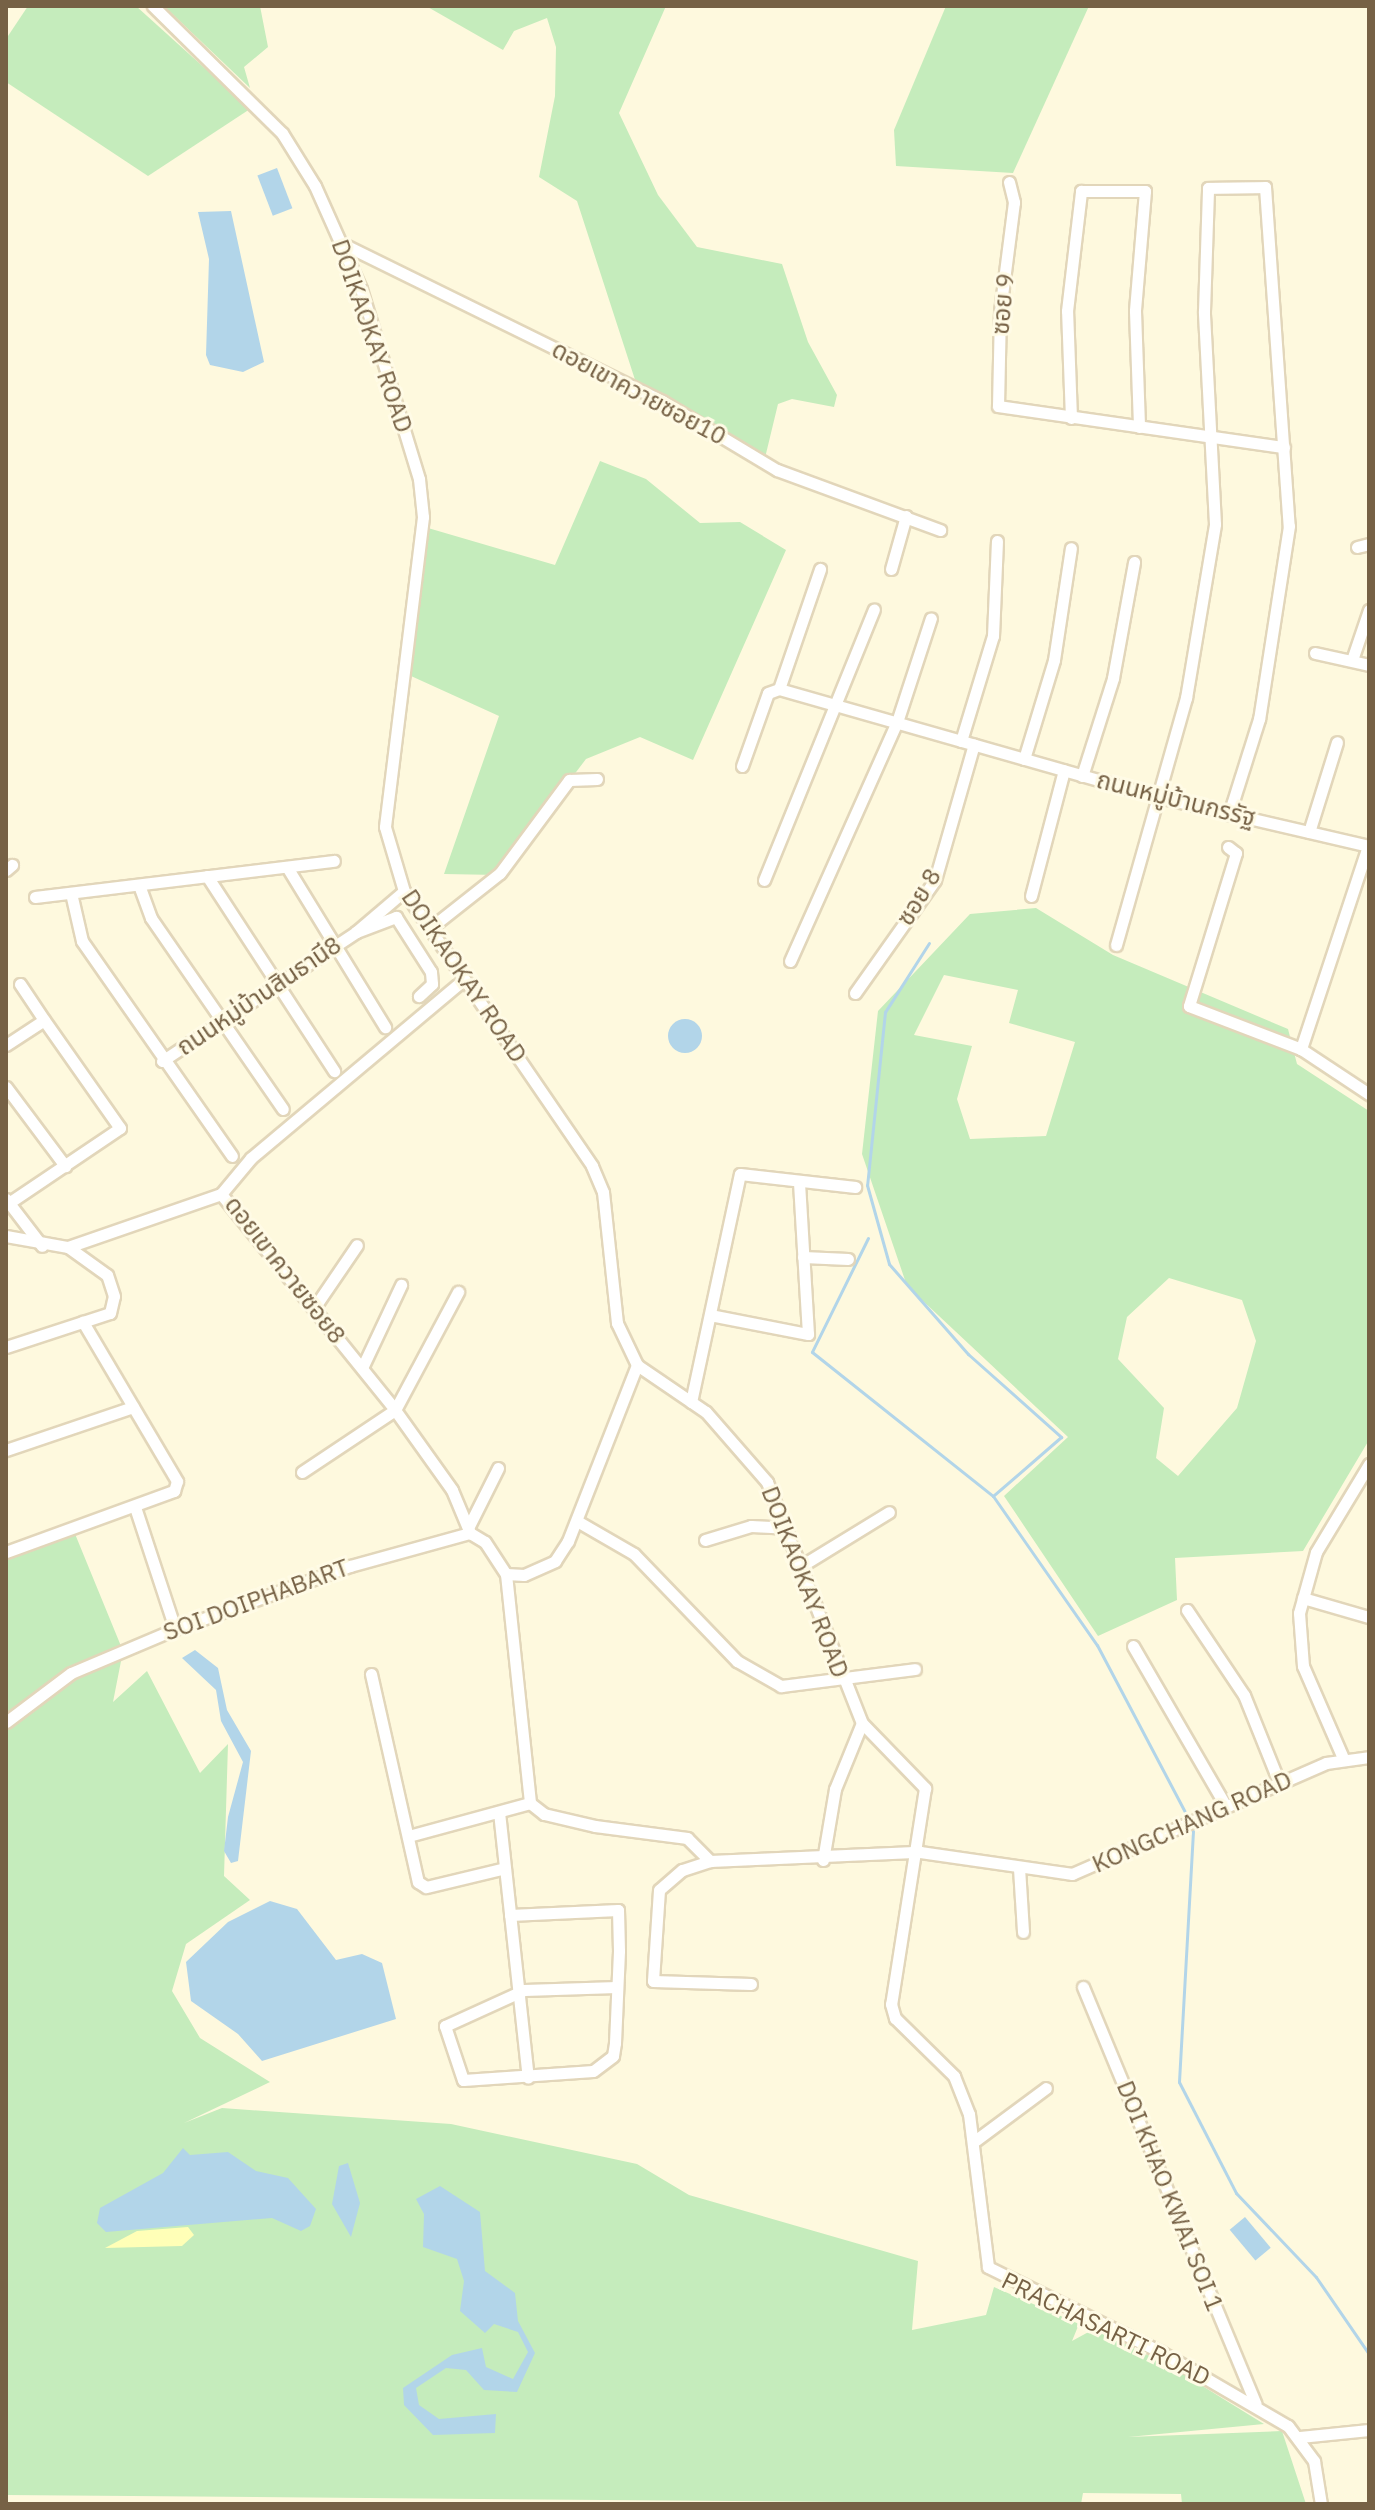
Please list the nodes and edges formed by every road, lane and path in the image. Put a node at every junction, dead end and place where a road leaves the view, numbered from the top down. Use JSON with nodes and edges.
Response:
{"nodes":[{"id":1,"x":153,"y":6,"type":"edge"},
{"id":2,"x":1009,"y":182,"type":"dead end"},
{"id":3,"x":343,"y":244,"type":"junction"},
{"id":4,"x":1071,"y":418,"type":"junction"},
{"id":5,"x":1139,"y":427,"type":"junction"},
{"id":6,"x":1212,"y":436,"type":"junction"},
{"id":7,"x":1284,"y":447,"type":"junction"},
{"id":8,"x":906,"y":516,"type":"junction"},
{"id":9,"x":940,"y":530,"type":"dead end"},
{"id":10,"x":997,"y":541,"type":"dead end"},
{"id":11,"x":1071,"y":548,"type":"dead end"},
{"id":12,"x":1134,"y":562,"type":"dead end"},
{"id":13,"x":820,"y":569,"type":"dead end"},
{"id":14,"x":891,"y":569,"type":"dead end"},
{"id":15,"x":874,"y":609,"type":"dead end"},
{"id":16,"x":1369,"y":610,"type":"edge"},
{"id":17,"x":931,"y":618,"type":"dead end"},
{"id":18,"x":1315,"y":653,"type":"dead end"},
{"id":19,"x":1352,"y":660,"type":"junction"},
{"id":20,"x":1369,"y":665,"type":"edge"},
{"id":21,"x":779,"y":689,"type":"junction"},
{"id":22,"x":839,"y":706,"type":"junction"},
{"id":23,"x":897,"y":722,"type":"junction"},
{"id":24,"x":961,"y":741,"type":"junction"},
{"id":25,"x":1337,"y":742,"type":"dead end"},
{"id":26,"x":974,"y":744,"type":"junction"},
{"id":27,"x":1024,"y":759,"type":"junction"},
{"id":28,"x":742,"y":766,"type":"dead end"},
{"id":29,"x":1064,"y":770,"type":"junction"},
{"id":30,"x":1082,"y":776,"type":"junction"},
{"id":31,"x":597,"y":779,"type":"dead end"},
{"id":32,"x":1158,"y":797,"type":"junction"},
{"id":33,"x":1229,"y":814,"type":"junction"},
{"id":34,"x":1309,"y":832,"type":"junction"},
{"id":35,"x":1369,"y":845,"type":"edge"},
{"id":36,"x":1228,"y":847,"type":"dead end"},
{"id":37,"x":334,"y":861,"type":"dead end"},
{"id":38,"x":287,"y":867,"type":"junction"},
{"id":39,"x":207,"y":876,"type":"junction"},
{"id":40,"x":764,"y":880,"type":"dead end"},
{"id":41,"x":139,"y":885,"type":"junction"},
{"id":42,"x":404,"y":891,"type":"junction"},
{"id":43,"x":71,"y":893,"type":"junction"},
{"id":44,"x":1031,"y":896,"type":"dead end"},
{"id":45,"x":35,"y":897,"type":"dead end"},
{"id":46,"x":429,"y":929,"type":"junction"},
{"id":47,"x":356,"y":932,"type":"junction"},
{"id":48,"x":1116,"y":945,"type":"dead end"},
{"id":49,"x":332,"y":947,"type":"junction"},
{"id":50,"x":790,"y":961,"type":"dead end"},
{"id":51,"x":462,"y":981,"type":"junction"},
{"id":52,"x":278,"y":983,"type":"junction"},
{"id":53,"x":20,"y":984,"type":"dead end"},
{"id":54,"x":855,"y":993,"type":"dead end"},
{"id":55,"x":419,"y":996,"type":"dead end"},
{"id":56,"x":44,"y":1020,"type":"junction"},
{"id":57,"x":221,"y":1022,"type":"junction"},
{"id":58,"x":385,"y":1027,"type":"dead end"},
{"id":59,"x":6,"y":1045,"type":"edge"},
{"id":60,"x":1301,"y":1049,"type":"junction"},
{"id":61,"x":162,"y":1061,"type":"junction"},
{"id":62,"x":334,"y":1071,"type":"dead end"},
{"id":63,"x":6,"y":1087,"type":"edge"},
{"id":64,"x":1369,"y":1094,"type":"edge"},
{"id":65,"x":283,"y":1109,"type":"dead end"},
{"id":66,"x":232,"y":1156,"type":"dead end"},
{"id":67,"x":65,"y":1166,"type":"junction"},
{"id":68,"x":799,"y":1181,"type":"junction"},
{"id":69,"x":855,"y":1187,"type":"dead end"},
{"id":70,"x":221,"y":1194,"type":"junction"},
{"id":71,"x":8,"y":1200,"type":"edge"},
{"id":72,"x":6,"y":1236,"type":"edge"},
{"id":73,"x":357,"y":1245,"type":"dead end"},
{"id":74,"x":42,"y":1246,"type":"junction"},
{"id":75,"x":68,"y":1247,"type":"junction"},
{"id":76,"x":803,"y":1257,"type":"junction"},
{"id":77,"x":848,"y":1259,"type":"dead end"},
{"id":78,"x":401,"y":1285,"type":"dead end"},
{"id":79,"x":458,"y":1292,"type":"dead end"},
{"id":80,"x":314,"y":1308,"type":"junction"},
{"id":81,"x":710,"y":1315,"type":"junction"},
{"id":82,"x":83,"y":1322,"type":"junction"},
{"id":83,"x":6,"y":1347,"type":"edge"},
{"id":84,"x":637,"y":1365,"type":"junction"},
{"id":85,"x":362,"y":1368,"type":"junction"},
{"id":86,"x":691,"y":1402,"type":"junction"},
{"id":87,"x":133,"y":1407,"type":"junction"},
{"id":88,"x":395,"y":1410,"type":"junction"},
{"id":89,"x":6,"y":1450,"type":"edge"},
{"id":90,"x":1369,"y":1464,"type":"edge"},
{"id":91,"x":498,"y":1468,"type":"dead end"},
{"id":92,"x":302,"y":1472,"type":"dead end"},
{"id":93,"x":135,"y":1507,"type":"junction"},
{"id":94,"x":889,"y":1512,"type":"dead end"},
{"id":95,"x":577,"y":1521,"type":"junction"},
{"id":96,"x":786,"y":1528,"type":"junction"},
{"id":97,"x":469,"y":1531,"type":"junction"},
{"id":98,"x":705,"y":1540,"type":"dead end"},
{"id":99,"x":6,"y":1552,"type":"edge"},
{"id":100,"x":801,"y":1566,"type":"junction"},
{"id":101,"x":506,"y":1574,"type":"junction"},
{"id":102,"x":1303,"y":1598,"type":"junction"},
{"id":103,"x":1187,"y":1610,"type":"dead end"},
{"id":104,"x":1369,"y":1617,"type":"edge"},
{"id":105,"x":175,"y":1629,"type":"junction"},
{"id":106,"x":1133,"y":1646,"type":"dead end"},
{"id":107,"x":915,"y":1669,"type":"dead end"},
{"id":108,"x":371,"y":1674,"type":"dead end"},
{"id":109,"x":843,"y":1681,"type":"junction"},
{"id":110,"x":6,"y":1722,"type":"edge"},
{"id":111,"x":862,"y":1723,"type":"junction"},
{"id":112,"x":1369,"y":1757,"type":"edge"},
{"id":113,"x":1343,"y":1758,"type":"junction"},
{"id":114,"x":1279,"y":1782,"type":"junction"},
{"id":115,"x":530,"y":1803,"type":"junction"},
{"id":116,"x":1225,"y":1805,"type":"junction"},
{"id":117,"x":499,"y":1812,"type":"junction"},
{"id":118,"x":412,"y":1835,"type":"junction"},
{"id":119,"x":920,"y":1852,"type":"junction"},
{"id":120,"x":823,"y":1860,"type":"junction"},
{"id":121,"x":710,"y":1861,"type":"junction"},
{"id":122,"x":505,"y":1868,"type":"junction"},
{"id":123,"x":1019,"y":1868,"type":"junction"},
{"id":124,"x":510,"y":1915,"type":"junction"},
{"id":125,"x":1023,"y":1932,"type":"dead end"},
{"id":126,"x":751,"y":1984,"type":"dead end"},
{"id":127,"x":617,"y":1987,"type":"junction"},
{"id":128,"x":1083,"y":1987,"type":"dead end"},
{"id":129,"x":519,"y":1994,"type":"junction"},
{"id":130,"x":528,"y":2077,"type":"junction"},
{"id":131,"x":1046,"y":2088,"type":"dead end"},
{"id":132,"x":976,"y":2140,"type":"junction"},
{"id":133,"x":1256,"y":2405,"type":"junction"},
{"id":134,"x":1369,"y":2430,"type":"edge"},
{"id":135,"x":1300,"y":2437,"type":"junction"},
{"id":136,"x":1321,"y":2504,"type":"edge"}],
"edges":[{"from":1,"to":3,"type":"street","name":"DOIKAOKAY ROAD"},
{"from":2,"to":4,"type":"street","name":"ซอย 9"},
{"from":3,"to":8,"type":"street","name":"ดอยเขาควายซอย10"},
{"from":3,"to":42,"type":"street","name":"DOIKAOKAY ROAD"},
{"from":4,"to":5,"type":"street"},
{"from":4,"to":5,"type":"street"},
{"from":5,"to":6,"type":"street"},
{"from":6,"to":7,"type":"street"},
{"from":6,"to":7,"type":"street"},
{"from":6,"to":32,"type":"street"},
{"from":7,"to":33,"type":"street"},
{"from":8,"to":9,"type":"street","name":"ดอยเขาควายซอย10"},
{"from":8,"to":14,"type":"street"},
{"from":10,"to":24,"type":"street"},
{"from":11,"to":27,"type":"street"},
{"from":12,"to":30,"type":"street"},
{"from":13,"to":21,"type":"street"},
{"from":15,"to":22,"type":"street"},
{"from":16,"to":19,"type":"street"},
{"from":17,"to":23,"type":"street"},
{"from":18,"to":19,"type":"street"},
{"from":19,"to":20,"type":"street"},
{"from":21,"to":22,"type":"street","name":"ถนนหมู่บ้านกรรัฐ"},
{"from":21,"to":28,"type":"street"},
{"from":22,"to":23,"type":"street","name":"ถนนหมู่บ้านกรรัฐ"},
{"from":22,"to":40,"type":"street"},
{"from":23,"to":24,"type":"street","name":"ถนนหมู่บ้านกรรัฐ"},
{"from":23,"to":50,"type":"street"},
{"from":24,"to":26,"type":"street","name":"ถนนหมู่บ้านกรรัฐ"},
{"from":25,"to":34,"type":"street"},
{"from":26,"to":27,"type":"street","name":"ถนนหมู่บ้านกรรัฐ"},
{"from":26,"to":54,"type":"street","name":"ซอย 8"},
{"from":27,"to":29,"type":"street","name":"ถนนหมู่บ้านกรรัฐ"},
{"from":29,"to":30,"type":"street","name":"ถนนหมู่บ้านกรรัฐ"},
{"from":29,"to":44,"type":"street"},
{"from":30,"to":32,"type":"street","name":"ถนนหมู่บ้านกรรัฐ"},
{"from":31,"to":46,"type":"street"},
{"from":32,"to":33,"type":"street","name":"ถนนหมู่บ้านกรรัฐ"},
{"from":32,"to":48,"type":"street"},
{"from":33,"to":34,"type":"street","name":"ถนนหมู่บ้านกรรัฐ"},
{"from":34,"to":35,"type":"street","name":"ถนนหมู่บ้านกรรัฐ"},
{"from":35,"to":60,"type":"street","name":"ถนนหมู่บ้านกรรัฐ"},
{"from":36,"to":60,"type":"street"},
{"from":37,"to":38,"type":"street"},
{"from":38,"to":39,"type":"street"},
{"from":38,"to":49,"type":"street"},
{"from":39,"to":41,"type":"street"},
{"from":39,"to":52,"type":"street"},
{"from":41,"to":43,"type":"street"},
{"from":41,"to":57,"type":"street"},
{"from":42,"to":46,"type":"street","name":"DOIKAOKAY ROAD"},
{"from":42,"to":47,"type":"street"},
{"from":43,"to":45,"type":"street"},
{"from":43,"to":61,"type":"street"},
{"from":46,"to":51,"type":"street","name":"DOIKAOKAY ROAD"},
{"from":47,"to":49,"type":"street","name":"ถนนหมู่บ้านสินธานี8"},
{"from":47,"to":55,"type":"street"},
{"from":49,"to":52,"type":"street","name":"ถนนหมู่บ้านสินธานี8"},
{"from":49,"to":58,"type":"street"},
{"from":51,"to":70,"type":"street","name":"ดอยเขาควายซอย8"},
{"from":51,"to":84,"type":"street","name":"DOIKAOKAY ROAD"},
{"from":52,"to":57,"type":"street","name":"ถนนหมู่บ้านสินธานี8"},
{"from":52,"to":62,"type":"street"},
{"from":53,"to":56,"type":"street"},
{"from":56,"to":59,"type":"street"},
{"from":56,"to":67,"type":"street"},
{"from":57,"to":61,"type":"street","name":"ถนนหมู่บ้านสินธานี8"},
{"from":57,"to":65,"type":"street"},
{"from":60,"to":64,"type":"street"},
{"from":61,"to":66,"type":"street"},
{"from":63,"to":67,"type":"street"},
{"from":67,"to":71,"type":"street"},
{"from":68,"to":69,"type":"street"},
{"from":68,"to":76,"type":"street"},
{"from":68,"to":81,"type":"street"},
{"from":70,"to":75,"type":"street"},
{"from":70,"to":80,"type":"street","name":"ดอยเขาควายซอย8"},
{"from":71,"to":74,"type":"street"},
{"from":72,"to":74,"type":"street"},
{"from":73,"to":80,"type":"street"},
{"from":74,"to":75,"type":"street"},
{"from":75,"to":82,"type":"street"},
{"from":76,"to":77,"type":"street"},
{"from":76,"to":81,"type":"street"},
{"from":78,"to":85,"type":"street"},
{"from":79,"to":88,"type":"street"},
{"from":80,"to":85,"type":"street","name":"ดอยเขาควายซอย8"},
{"from":81,"to":86,"type":"street"},
{"from":82,"to":83,"type":"street"},
{"from":82,"to":87,"type":"street"},
{"from":84,"to":86,"type":"street","name":"DOIKAOKAY ROAD"},
{"from":84,"to":95,"type":"street"},
{"from":85,"to":88,"type":"street","name":"ดอยเขาควายซอย8"},
{"from":86,"to":96,"type":"street","name":"DOIKAOKAY ROAD"},
{"from":87,"to":89,"type":"street"},
{"from":87,"to":93,"type":"street"},
{"from":88,"to":92,"type":"street"},
{"from":88,"to":97,"type":"street","name":"ดอยเขาควายซอย8"},
{"from":90,"to":102,"type":"street"},
{"from":91,"to":97,"type":"street"},
{"from":93,"to":99,"type":"street"},
{"from":93,"to":105,"type":"street"},
{"from":94,"to":100,"type":"street"},
{"from":95,"to":101,"type":"street"},
{"from":95,"to":109,"type":"street"},
{"from":96,"to":98,"type":"street"},
{"from":96,"to":100,"type":"street","name":"DOIKAOKAY ROAD"},
{"from":97,"to":101,"type":"street"},
{"from":97,"to":105,"type":"street","name":"SOI DOIPHABART"},
{"from":100,"to":109,"type":"street","name":"DOIKAOKAY ROAD"},
{"from":101,"to":115,"type":"street"},
{"from":102,"to":104,"type":"street"},
{"from":102,"to":113,"type":"street"},
{"from":103,"to":114,"type":"street"},
{"from":105,"to":110,"type":"street","name":"SOI DOIPHABART"},
{"from":106,"to":116,"type":"street"},
{"from":107,"to":109,"type":"street"},
{"from":108,"to":118,"type":"street"},
{"from":109,"to":111,"type":"street","name":"DOIKAOKAY ROAD"},
{"from":111,"to":119,"type":"street","name":"DOIKAOKAY ROAD"},
{"from":111,"to":120,"type":"street"},
{"from":112,"to":113,"type":"street","name":"KONGCHANG ROAD"},
{"from":113,"to":114,"type":"street","name":"KONGCHANG ROAD"},
{"from":114,"to":116,"type":"street","name":"KONGCHANG ROAD"},
{"from":115,"to":117,"type":"street"},
{"from":115,"to":121,"type":"street"},
{"from":116,"to":123,"type":"street","name":"KONGCHANG ROAD"},
{"from":117,"to":118,"type":"street"},
{"from":117,"to":122,"type":"street"},
{"from":118,"to":122,"type":"street"},
{"from":119,"to":120,"type":"street","name":"KONGCHANG ROAD"},
{"from":119,"to":123,"type":"street","name":"KONGCHANG ROAD"},
{"from":119,"to":132,"type":"street","name":"PRACHASARTI ROAD"},
{"from":120,"to":121,"type":"street","name":"KONGCHANG ROAD"},
{"from":121,"to":126,"type":"street"},
{"from":122,"to":124,"type":"street"},
{"from":123,"to":125,"type":"street"},
{"from":124,"to":127,"type":"street"},
{"from":124,"to":129,"type":"street"},
{"from":127,"to":129,"type":"street"},
{"from":127,"to":130,"type":"street"},
{"from":128,"to":133,"type":"street","name":"DOI KHAO KWAI SOI 1"},
{"from":129,"to":130,"type":"street"},
{"from":129,"to":130,"type":"street"},
{"from":131,"to":132,"type":"street"},
{"from":132,"to":133,"type":"street","name":"PRACHASARTI ROAD"},
{"from":133,"to":135,"type":"street","name":"PRACHASARTI ROAD"},
{"from":134,"to":135,"type":"street"},
{"from":135,"to":136,"type":"street"}]}
